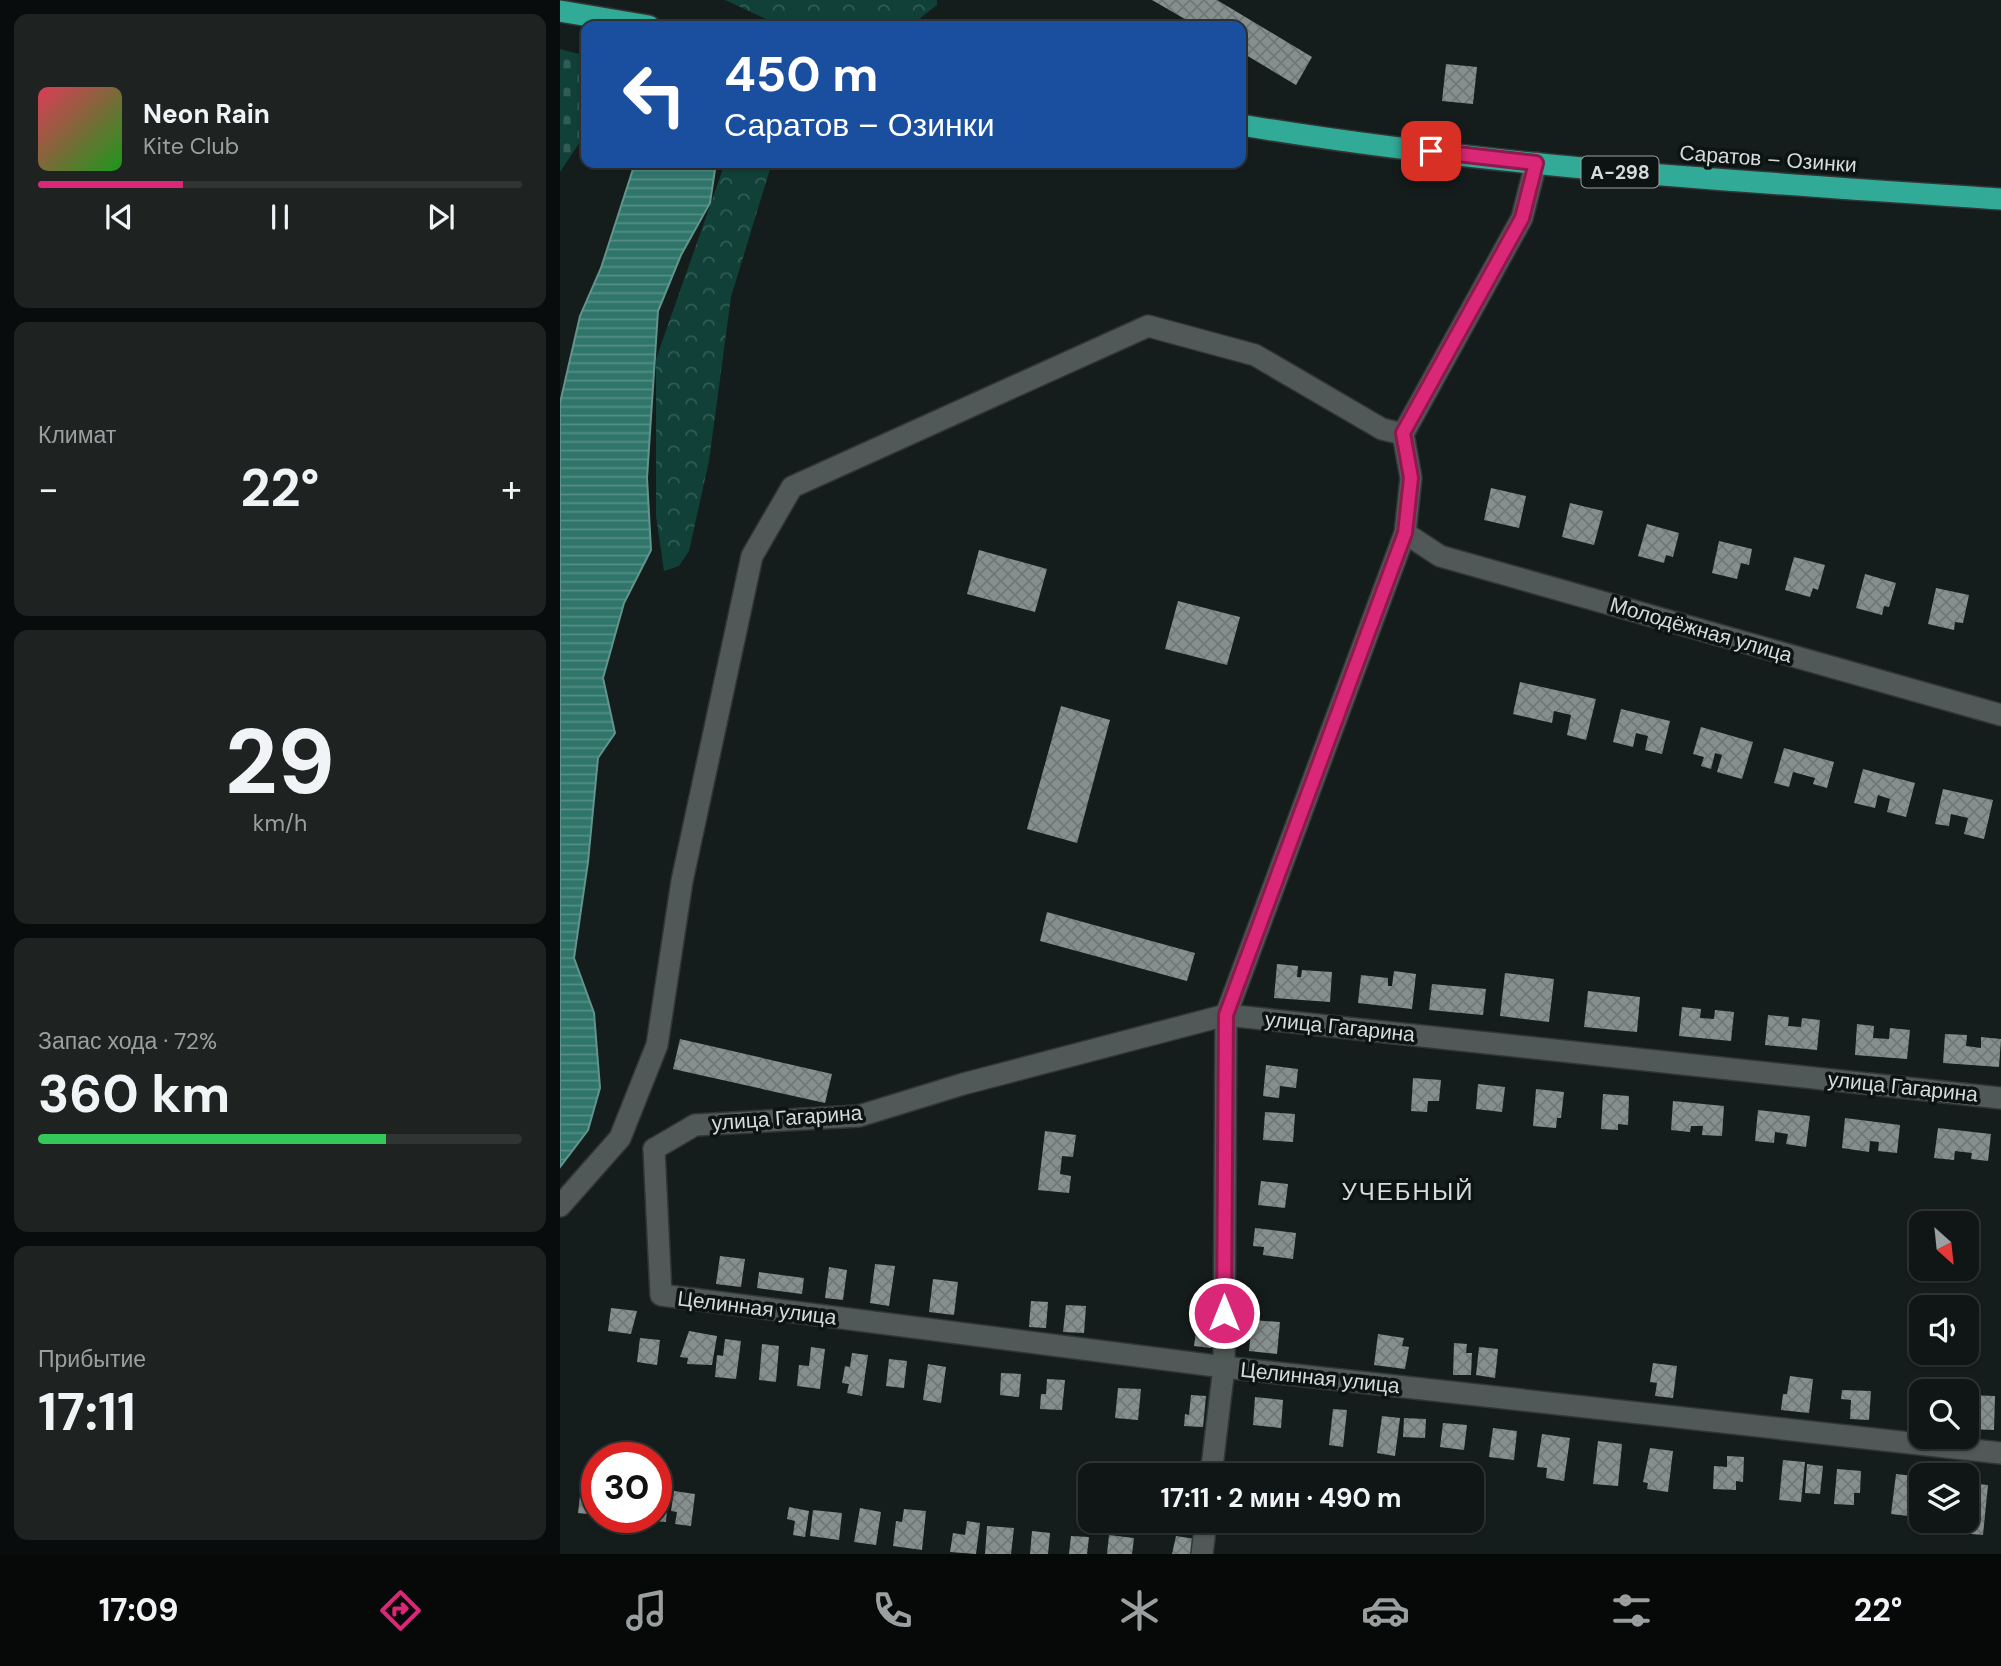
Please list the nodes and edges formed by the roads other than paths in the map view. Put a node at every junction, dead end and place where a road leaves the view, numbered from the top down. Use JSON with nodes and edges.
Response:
{"nodes":[{"id":1,"x":560,"y":11,"type":"edge"},
{"id":2,"x":619,"y":21,"type":"edge"},
{"id":3,"x":1246,"y":126,"type":"edge"},
{"id":4,"x":1536,"y":163,"type":"junction"},
{"id":5,"x":2001,"y":199,"type":"edge"},
{"id":6,"x":1403,"y":433,"type":"junction"},
{"id":7,"x":1405,"y":533,"type":"junction"},
{"id":8,"x":2001,"y":715,"type":"edge"},
{"id":9,"x":1226,"y":1015,"type":"junction"},
{"id":10,"x":2001,"y":1098,"type":"edge"},
{"id":11,"x":620,"y":1138,"type":"junction"},
{"id":12,"x":654,"y":1149,"type":"junction"},
{"id":13,"x":560,"y":1206,"type":"edge"},
{"id":14,"x":1224,"y":1367,"type":"junction"},
{"id":15,"x":2001,"y":1453,"type":"edge"},
{"id":16,"x":1212,"y":1463,"type":"edge"},
{"id":17,"x":1205,"y":1533,"type":"edge"},
{"id":18,"x":1202,"y":1554,"type":"edge"}],
"edges":[{"from":1,"to":2,"type":"highway"},
{"from":3,"to":4,"type":"highway","name":"Саратов – Озинки","number":"А-298"},
{"from":4,"to":5,"type":"highway","name":"Саратов – Озинки","number":"А-298"},
{"from":4,"to":6,"type":"street"},
{"from":6,"to":7,"type":"street"},
{"from":6,"to":11,"type":"street"},
{"from":7,"to":8,"type":"street","name":"Молодёжная улица"},
{"from":7,"to":9,"type":"street"},
{"from":9,"to":10,"type":"street","name":"улица Гагарина"},
{"from":9,"to":12,"type":"street","name":"улица Гагарина"},
{"from":9,"to":14,"type":"street"},
{"from":11,"to":12,"type":"street"},
{"from":11,"to":13,"type":"street"},
{"from":12,"to":14,"type":"street","name":"Целинная улица"},
{"from":14,"to":15,"type":"street","name":"Целинная улица"},
{"from":14,"to":16,"type":"street"},
{"from":17,"to":18,"type":"street"}]}
